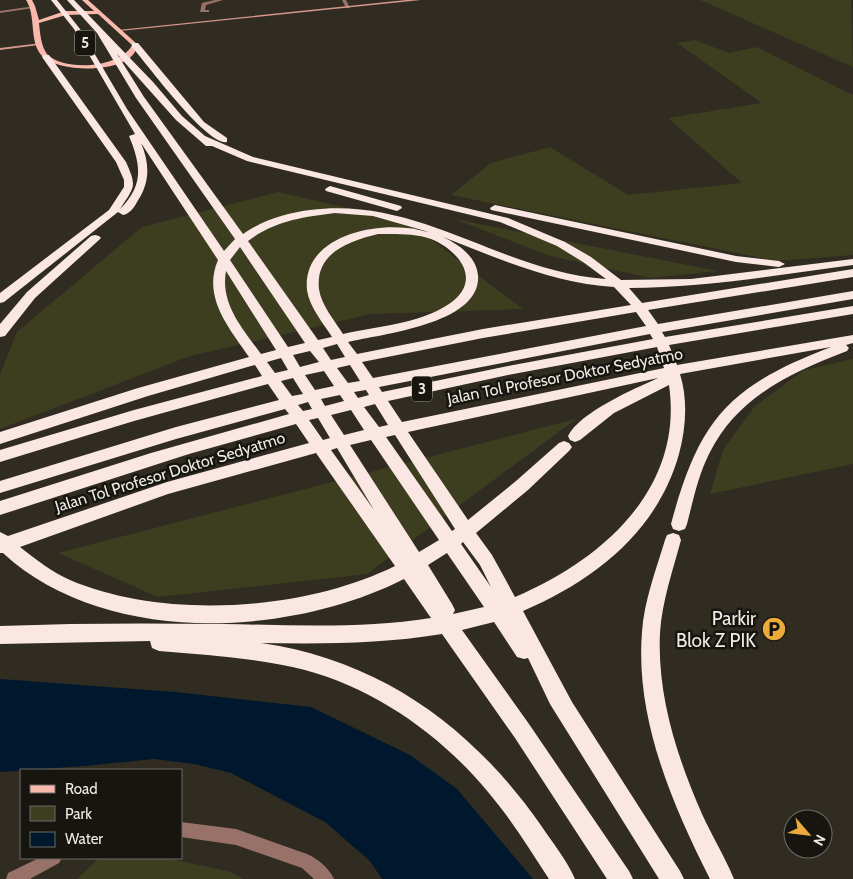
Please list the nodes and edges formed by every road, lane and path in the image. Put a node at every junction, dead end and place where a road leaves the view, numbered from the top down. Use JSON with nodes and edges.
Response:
{"nodes":[{"id":1,"x":29,"y":0,"type":"edge"},
{"id":2,"x":54,"y":0,"type":"edge"},
{"id":3,"x":70,"y":0,"type":"edge"},
{"id":4,"x":85,"y":0,"type":"edge"},
{"id":5,"x":221,"y":0,"type":"edge"},
{"id":6,"x":344,"y":0,"type":"edge"},
{"id":7,"x":419,"y":0,"type":"edge"},
{"id":8,"x":348,"y":7,"type":"junction"},
{"id":9,"x":36,"y":9,"type":"junction"},
{"id":10,"x":51,"y":10,"type":"dead end"},
{"id":11,"x":207,"y":11,"type":"dead end"},
{"id":12,"x":0,"y":12,"type":"edge"},
{"id":13,"x":100,"y":12,"type":"junction"},
{"id":14,"x":35,"y":23,"type":"junction"},
{"id":15,"x":101,"y":33,"type":"junction"},
{"id":16,"x":123,"y":33,"type":"junction"},
{"id":17,"x":39,"y":44,"type":"junction"},
{"id":18,"x":134,"y":45,"type":"junction"},
{"id":19,"x":0,"y":49,"type":"edge"},
{"id":20,"x":46,"y":57,"type":"junction"},
{"id":21,"x":119,"y":103,"type":"junction"},
{"id":22,"x":198,"y":136,"type":"junction"},
{"id":23,"x":267,"y":163,"type":"junction"},
{"id":24,"x":312,"y":180,"type":"junction"},
{"id":25,"x":127,"y":209,"type":"junction"},
{"id":26,"x":853,"y":262,"type":"edge"},
{"id":27,"x":820,"y":266,"type":"junction"},
{"id":28,"x":853,"y":273,"type":"edge"},
{"id":29,"x":624,"y":283,"type":"junction"},
{"id":30,"x":853,"y":295,"type":"edge"},
{"id":31,"x":0,"y":299,"type":"edge"},
{"id":32,"x":0,"y":310,"type":"edge"},
{"id":33,"x":853,"y":310,"type":"edge"},
{"id":34,"x":0,"y":332,"type":"edge"},
{"id":35,"x":853,"y":339,"type":"edge"},
{"id":36,"x":853,"y":344,"type":"edge"},
{"id":37,"x":697,"y":367,"type":"junction"},
{"id":38,"x":0,"y":438,"type":"edge"},
{"id":39,"x":0,"y":456,"type":"edge"},
{"id":40,"x":0,"y":487,"type":"edge"},
{"id":41,"x":0,"y":508,"type":"edge"},
{"id":42,"x":0,"y":539,"type":"edge"},
{"id":43,"x":0,"y":546,"type":"edge"},
{"id":44,"x":56,"y":634,"type":"junction"},
{"id":45,"x":0,"y":636,"type":"edge"},
{"id":46,"x":562,"y":705,"type":"junction"},
{"id":47,"x":522,"y":731,"type":"junction"},
{"id":48,"x":182,"y":829,"type":"edge"},
{"id":49,"x":52,"y":859,"type":"edge"},
{"id":50,"x":14,"y":879,"type":"edge"},
{"id":51,"x":326,"y":879,"type":"edge"},
{"id":52,"x":562,"y":879,"type":"edge"},
{"id":53,"x":621,"y":879,"type":"edge"},
{"id":54,"x":672,"y":879,"type":"edge"},
{"id":55,"x":722,"y":879,"type":"edge"}],
"edges":[{"from":1,"to":9,"type":"main road"},
{"from":2,"to":21,"type":"highway","number":"5"},
{"from":3,"to":15,"type":"highway","number":"5"},
{"from":4,"to":10,"type":"main road"},
{"from":4,"to":13,"type":"main road"},
{"from":5,"to":11,"type":"street"},
{"from":6,"to":8,"type":"street"},
{"from":7,"to":8,"type":"main road"},
{"from":8,"to":16,"type":"main road"},
{"from":9,"to":12,"type":"street"},
{"from":9,"to":14,"type":"main road"},
{"from":13,"to":14,"type":"main road"},
{"from":13,"to":16,"type":"main road"},
{"from":14,"to":17,"type":"main road"},
{"from":15,"to":22,"type":"highway"},
{"from":15,"to":46,"type":"highway"},
{"from":16,"to":18,"type":"main road"},
{"from":17,"to":19,"type":"main road"},
{"from":17,"to":20,"type":"main road"},
{"from":18,"to":20,"type":"main road"},
{"from":18,"to":23,"type":"highway"},
{"from":20,"to":31,"type":"highway"},
{"from":21,"to":25,"type":"highway"},
{"from":21,"to":47,"type":"highway"},
{"from":22,"to":23,"type":"highway"},
{"from":22,"to":24,"type":"highway"},
{"from":23,"to":24,"type":"highway"},
{"from":24,"to":27,"type":"highway"},
{"from":24,"to":29,"type":"highway"},
{"from":24,"to":44,"type":"highway"},
{"from":25,"to":32,"type":"highway"},
{"from":25,"to":34,"type":"highway"},
{"from":26,"to":27,"type":"highway"},
{"from":27,"to":29,"type":"highway"},
{"from":28,"to":39,"type":"highway"},
{"from":29,"to":47,"type":"highway"},
{"from":30,"to":40,"type":"highway","name":"Jalan Tol Profesor Doktor Sedyatmo","number":"3"},
{"from":33,"to":41,"type":"highway","name":"Jalan Tol Profesor Doktor Sedyatmo","number":"3"},
{"from":35,"to":37,"type":"highway","name":"Jalan Tol Profesor Doktor Sedyatmo","number":"3"},
{"from":36,"to":55,"type":"highway"},
{"from":37,"to":42,"type":"highway"},
{"from":37,"to":43,"type":"highway","name":"Jalan Tol Profesor Doktor Sedyatmo","number":"3"},
{"from":38,"to":46,"type":"highway"},
{"from":44,"to":45,"type":"highway"},
{"from":44,"to":52,"type":"highway"},
{"from":46,"to":54,"type":"highway"},
{"from":47,"to":53,"type":"highway"},
{"from":48,"to":51,"type":"street"},
{"from":49,"to":50,"type":"street"}]}
